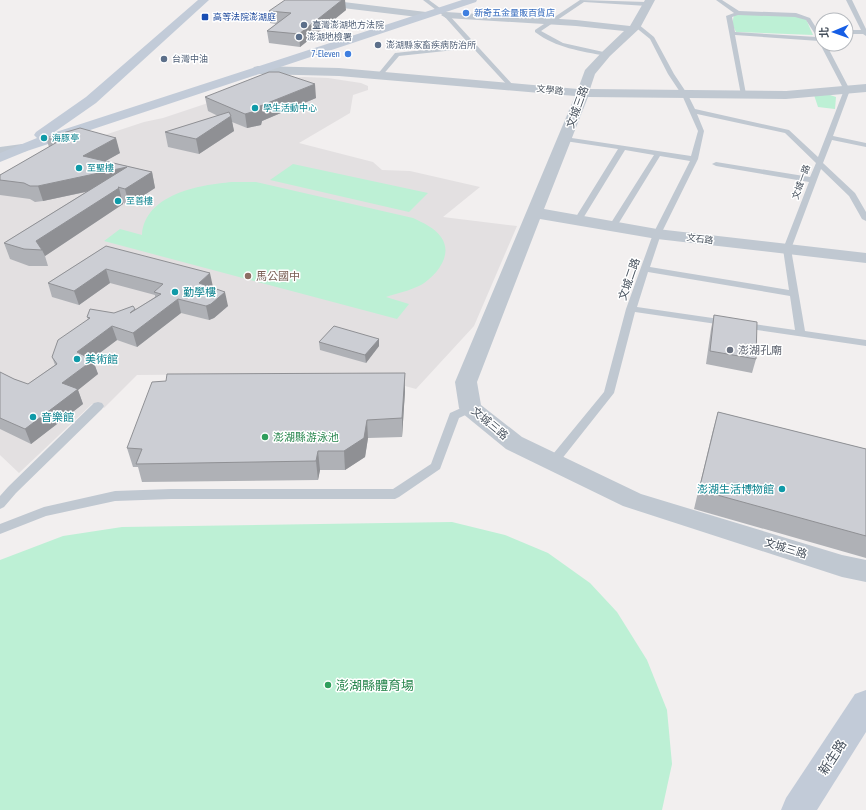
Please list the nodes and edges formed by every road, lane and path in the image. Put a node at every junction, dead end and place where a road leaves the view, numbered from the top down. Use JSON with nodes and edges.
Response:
{"nodes":[{"id":1,"x":204,"y":0,"type":"edge"},
{"id":2,"x":301,"y":0,"type":"edge"},
{"id":3,"x":426,"y":0,"type":"edge"},
{"id":4,"x":472,"y":0,"type":"edge"},
{"id":5,"x":719,"y":0,"type":"edge"},
{"id":6,"x":849,"y":0,"type":"edge"},
{"id":7,"x":649,"y":2,"type":"edge"},
{"id":8,"x":442,"y":13,"type":"junction"},
{"id":9,"x":738,"y":13,"type":"junction"},
{"id":10,"x":426,"y":15,"type":"junction"},
{"id":11,"x":550,"y":22,"type":"junction"},
{"id":12,"x":634,"y":27,"type":"junction"},
{"id":13,"x":814,"y":29,"type":"edge"},
{"id":14,"x":854,"y":32,"type":"edge"},
{"id":15,"x":732,"y":33,"type":"junction"},
{"id":16,"x":866,"y":33,"type":"edge"},
{"id":17,"x":814,"y":40,"type":"edge"},
{"id":18,"x":473,"y":46,"type":"junction"},
{"id":19,"x":828,"y":52,"type":"edge"},
{"id":20,"x":606,"y":54,"type":"junction"},
{"id":21,"x":258,"y":70,"type":"junction"},
{"id":22,"x":379,"y":76,"type":"junction"},
{"id":23,"x":511,"y":86,"type":"junction"},
{"id":24,"x":866,"y":88,"type":"edge"},
{"id":25,"x":847,"y":90,"type":"junction"},
{"id":26,"x":583,"y":93,"type":"junction"},
{"id":27,"x":743,"y":94,"type":"junction"},
{"id":28,"x":685,"y":95,"type":"junction"},
{"id":29,"x":91,"y":100,"type":"junction"},
{"id":30,"x":141,"y":110,"type":"junction"},
{"id":31,"x":693,"y":112,"type":"junction"},
{"id":32,"x":830,"y":137,"type":"junction"},
{"id":33,"x":565,"y":140,"type":"junction"},
{"id":34,"x":866,"y":145,"type":"edge"},
{"id":35,"x":22,"y":148,"type":"junction"},
{"id":36,"x":623,"y":148,"type":"junction"},
{"id":37,"x":0,"y":151,"type":"edge"},
{"id":38,"x":658,"y":154,"type":"junction"},
{"id":39,"x":0,"y":158,"type":"edge"},
{"id":40,"x":694,"y":159,"type":"junction"},
{"id":41,"x":819,"y":162,"type":"junction"},
{"id":42,"x":716,"y":164,"type":"dead end"},
{"id":43,"x":812,"y":180,"type":"junction"},
{"id":44,"x":536,"y":213,"type":"junction"},
{"id":45,"x":866,"y":219,"type":"edge"},
{"id":46,"x":578,"y":220,"type":"junction"},
{"id":47,"x":613,"y":226,"type":"junction"},
{"id":48,"x":657,"y":234,"type":"junction"},
{"id":49,"x":787,"y":249,"type":"junction"},
{"id":50,"x":866,"y":258,"type":"edge"},
{"id":51,"x":645,"y":269,"type":"junction"},
{"id":52,"x":794,"y":294,"type":"junction"},
{"id":53,"x":631,"y":309,"type":"junction"},
{"id":54,"x":800,"y":333,"type":"junction"},
{"id":55,"x":866,"y":343,"type":"edge"},
{"id":56,"x":98,"y":406,"type":"dead end"},
{"id":57,"x":470,"y":408,"type":"junction"},
{"id":58,"x":553,"y":462,"type":"junction"},
{"id":59,"x":0,"y":504,"type":"edge"},
{"id":60,"x":0,"y":529,"type":"edge"},
{"id":61,"x":866,"y":571,"type":"edge"},
{"id":62,"x":866,"y":704,"type":"edge"},
{"id":63,"x":798,"y":810,"type":"edge"}],
"edges":[{"from":1,"to":29,"type":"main road"},
{"from":2,"to":10,"type":"street"},
{"from":3,"to":8,"type":"lane"},
{"from":4,"to":8,"type":"main road"},
{"from":5,"to":9,"type":"lane"},
{"from":6,"to":16,"type":"lane"},
{"from":7,"to":11,"type":"lane"},
{"from":7,"to":12,"type":"street","name":"文城三路"},
{"from":8,"to":10,"type":"main road"},
{"from":8,"to":11,"type":"street"},
{"from":8,"to":18,"type":"lane"},
{"from":9,"to":13,"type":"lane"},
{"from":9,"to":15,"type":"lane"},
{"from":10,"to":21,"type":"main road"},
{"from":11,"to":12,"type":"street"},
{"from":11,"to":20,"type":"lane"},
{"from":12,"to":20,"type":"street","name":"文城三路"},
{"from":12,"to":28,"type":"lane","name":"文城二路"},
{"from":14,"to":16,"type":"lane"},
{"from":15,"to":17,"type":"lane"},
{"from":15,"to":27,"type":"lane"},
{"from":18,"to":22,"type":"lane"},
{"from":18,"to":23,"type":"lane"},
{"from":19,"to":25,"type":"lane"},
{"from":20,"to":26,"type":"street","name":"文城三路"},
{"from":21,"to":22,"type":"street","name":"文學路"},
{"from":21,"to":30,"type":"main road"},
{"from":22,"to":23,"type":"street","name":"文學路"},
{"from":23,"to":26,"type":"street","name":"文學路"},
{"from":24,"to":25,"type":"street","name":"文學路"},
{"from":25,"to":27,"type":"street","name":"文學路"},
{"from":25,"to":32,"type":"lane","name":"文城一路"},
{"from":26,"to":28,"type":"street","name":"文學路"},
{"from":26,"to":33,"type":"street","name":"文城三路"},
{"from":27,"to":28,"type":"street","name":"文學路"},
{"from":28,"to":31,"type":"lane","name":"文城二路"},
{"from":29,"to":30,"type":"main road"},
{"from":29,"to":35,"type":"main road"},
{"from":30,"to":35,"type":"main road"},
{"from":31,"to":40,"type":"lane","name":"文城二路"},
{"from":31,"to":41,"type":"lane"},
{"from":32,"to":34,"type":"lane"},
{"from":32,"to":41,"type":"lane","name":"文城一路"},
{"from":33,"to":36,"type":"lane"},
{"from":33,"to":44,"type":"street","name":"文城三路"},
{"from":35,"to":37,"type":"street"},
{"from":35,"to":39,"type":"main road"},
{"from":36,"to":38,"type":"lane"},
{"from":36,"to":46,"type":"lane"},
{"from":38,"to":40,"type":"lane"},
{"from":38,"to":47,"type":"lane"},
{"from":40,"to":48,"type":"lane","name":"文城二路"},
{"from":41,"to":43,"type":"lane","name":"文城一路"},
{"from":41,"to":45,"type":"lane"},
{"from":42,"to":43,"type":"lane"},
{"from":43,"to":49,"type":"lane","name":"文城一路"},
{"from":44,"to":46,"type":"street","name":"文石路"},
{"from":44,"to":57,"type":"street","name":"文城三路"},
{"from":46,"to":47,"type":"street","name":"文石路"},
{"from":47,"to":48,"type":"street","name":"文石路"},
{"from":48,"to":49,"type":"street","name":"文石路"},
{"from":48,"to":51,"type":"lane","name":"文城二路"},
{"from":49,"to":50,"type":"street","name":"文石路"},
{"from":49,"to":52,"type":"lane","name":"文城一路"},
{"from":51,"to":52,"type":"lane"},
{"from":51,"to":53,"type":"lane","name":"文城二路"},
{"from":52,"to":54,"type":"lane","name":"文城一路"},
{"from":53,"to":54,"type":"lane"},
{"from":53,"to":58,"type":"lane","name":"文城二路"},
{"from":54,"to":55,"type":"lane"},
{"from":56,"to":59,"type":"lane"},
{"from":57,"to":58,"type":"street","name":"文城三路"},
{"from":57,"to":60,"type":"lane"},
{"from":58,"to":61,"type":"street","name":"文城三路"},
{"from":62,"to":63,"type":"main road","name":"新生路"}]}
